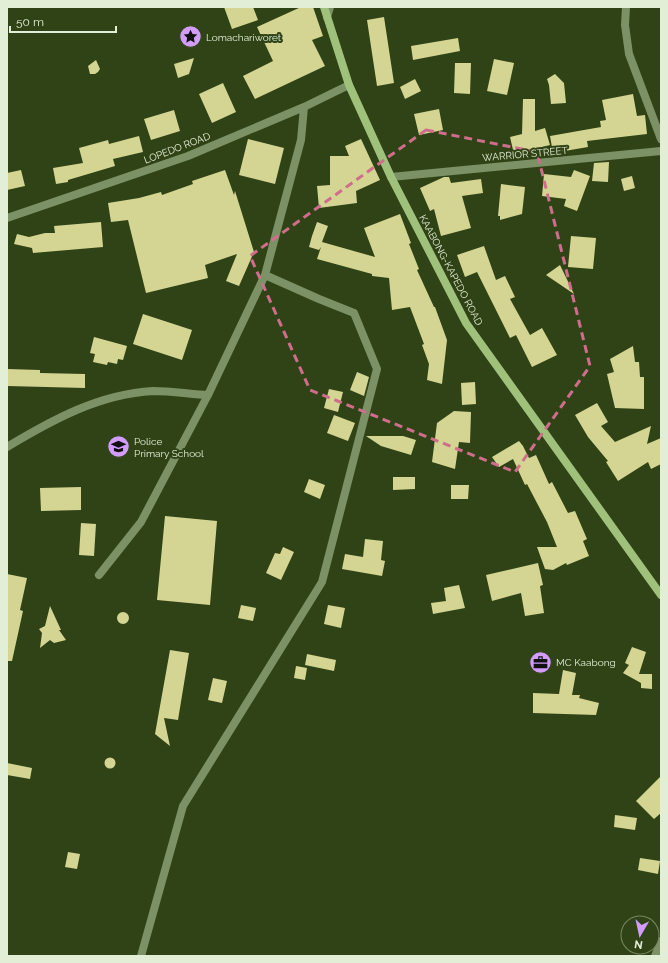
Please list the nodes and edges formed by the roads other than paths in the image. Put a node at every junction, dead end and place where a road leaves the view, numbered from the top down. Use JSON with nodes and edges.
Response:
{"nodes":[{"id":1,"x":324,"y":7,"type":"edge"},
{"id":2,"x":330,"y":7,"type":"edge"},
{"id":3,"x":626,"y":7,"type":"edge"},
{"id":4,"x":327,"y":17,"type":"junction"},
{"id":5,"x":349,"y":85,"type":"junction"},
{"id":6,"x":304,"y":107,"type":"junction"},
{"id":7,"x":661,"y":139,"type":"edge"},
{"id":8,"x":661,"y":151,"type":"edge"},
{"id":9,"x":390,"y":177,"type":"junction"},
{"id":10,"x":7,"y":218,"type":"edge"},
{"id":11,"x":265,"y":275,"type":"junction"},
{"id":12,"x":208,"y":395,"type":"junction"},
{"id":13,"x":7,"y":447,"type":"edge"},
{"id":14,"x":99,"y":575,"type":"dead end"},
{"id":15,"x":661,"y":595,"type":"edge"},
{"id":16,"x":661,"y":942,"type":"edge"},
{"id":17,"x":141,"y":956,"type":"edge"},
{"id":18,"x":655,"y":956,"type":"edge"}],
"edges":[{"from":1,"to":4,"type":"main road","name":"KAABONG-KAPEDO ROAD"},
{"from":2,"to":4,"type":"street"},
{"from":3,"to":7,"type":"street"},
{"from":4,"to":5,"type":"main road","name":"KAABONG-KAPEDO ROAD"},
{"from":5,"to":6,"type":"street","name":"LOPEDO ROAD"},
{"from":5,"to":9,"type":"main road","name":"KAABONG-KAPEDO ROAD"},
{"from":6,"to":10,"type":"street","name":"LOPEDO ROAD"},
{"from":6,"to":11,"type":"street"},
{"from":8,"to":9,"type":"street","name":"WARRIOR STREET"},
{"from":9,"to":15,"type":"main road","name":"KAABONG-KAPEDO ROAD"},
{"from":11,"to":12,"type":"street"},
{"from":11,"to":17,"type":"street"},
{"from":12,"to":13,"type":"street"},
{"from":12,"to":14,"type":"street"},
{"from":16,"to":18,"type":"street"}]}
